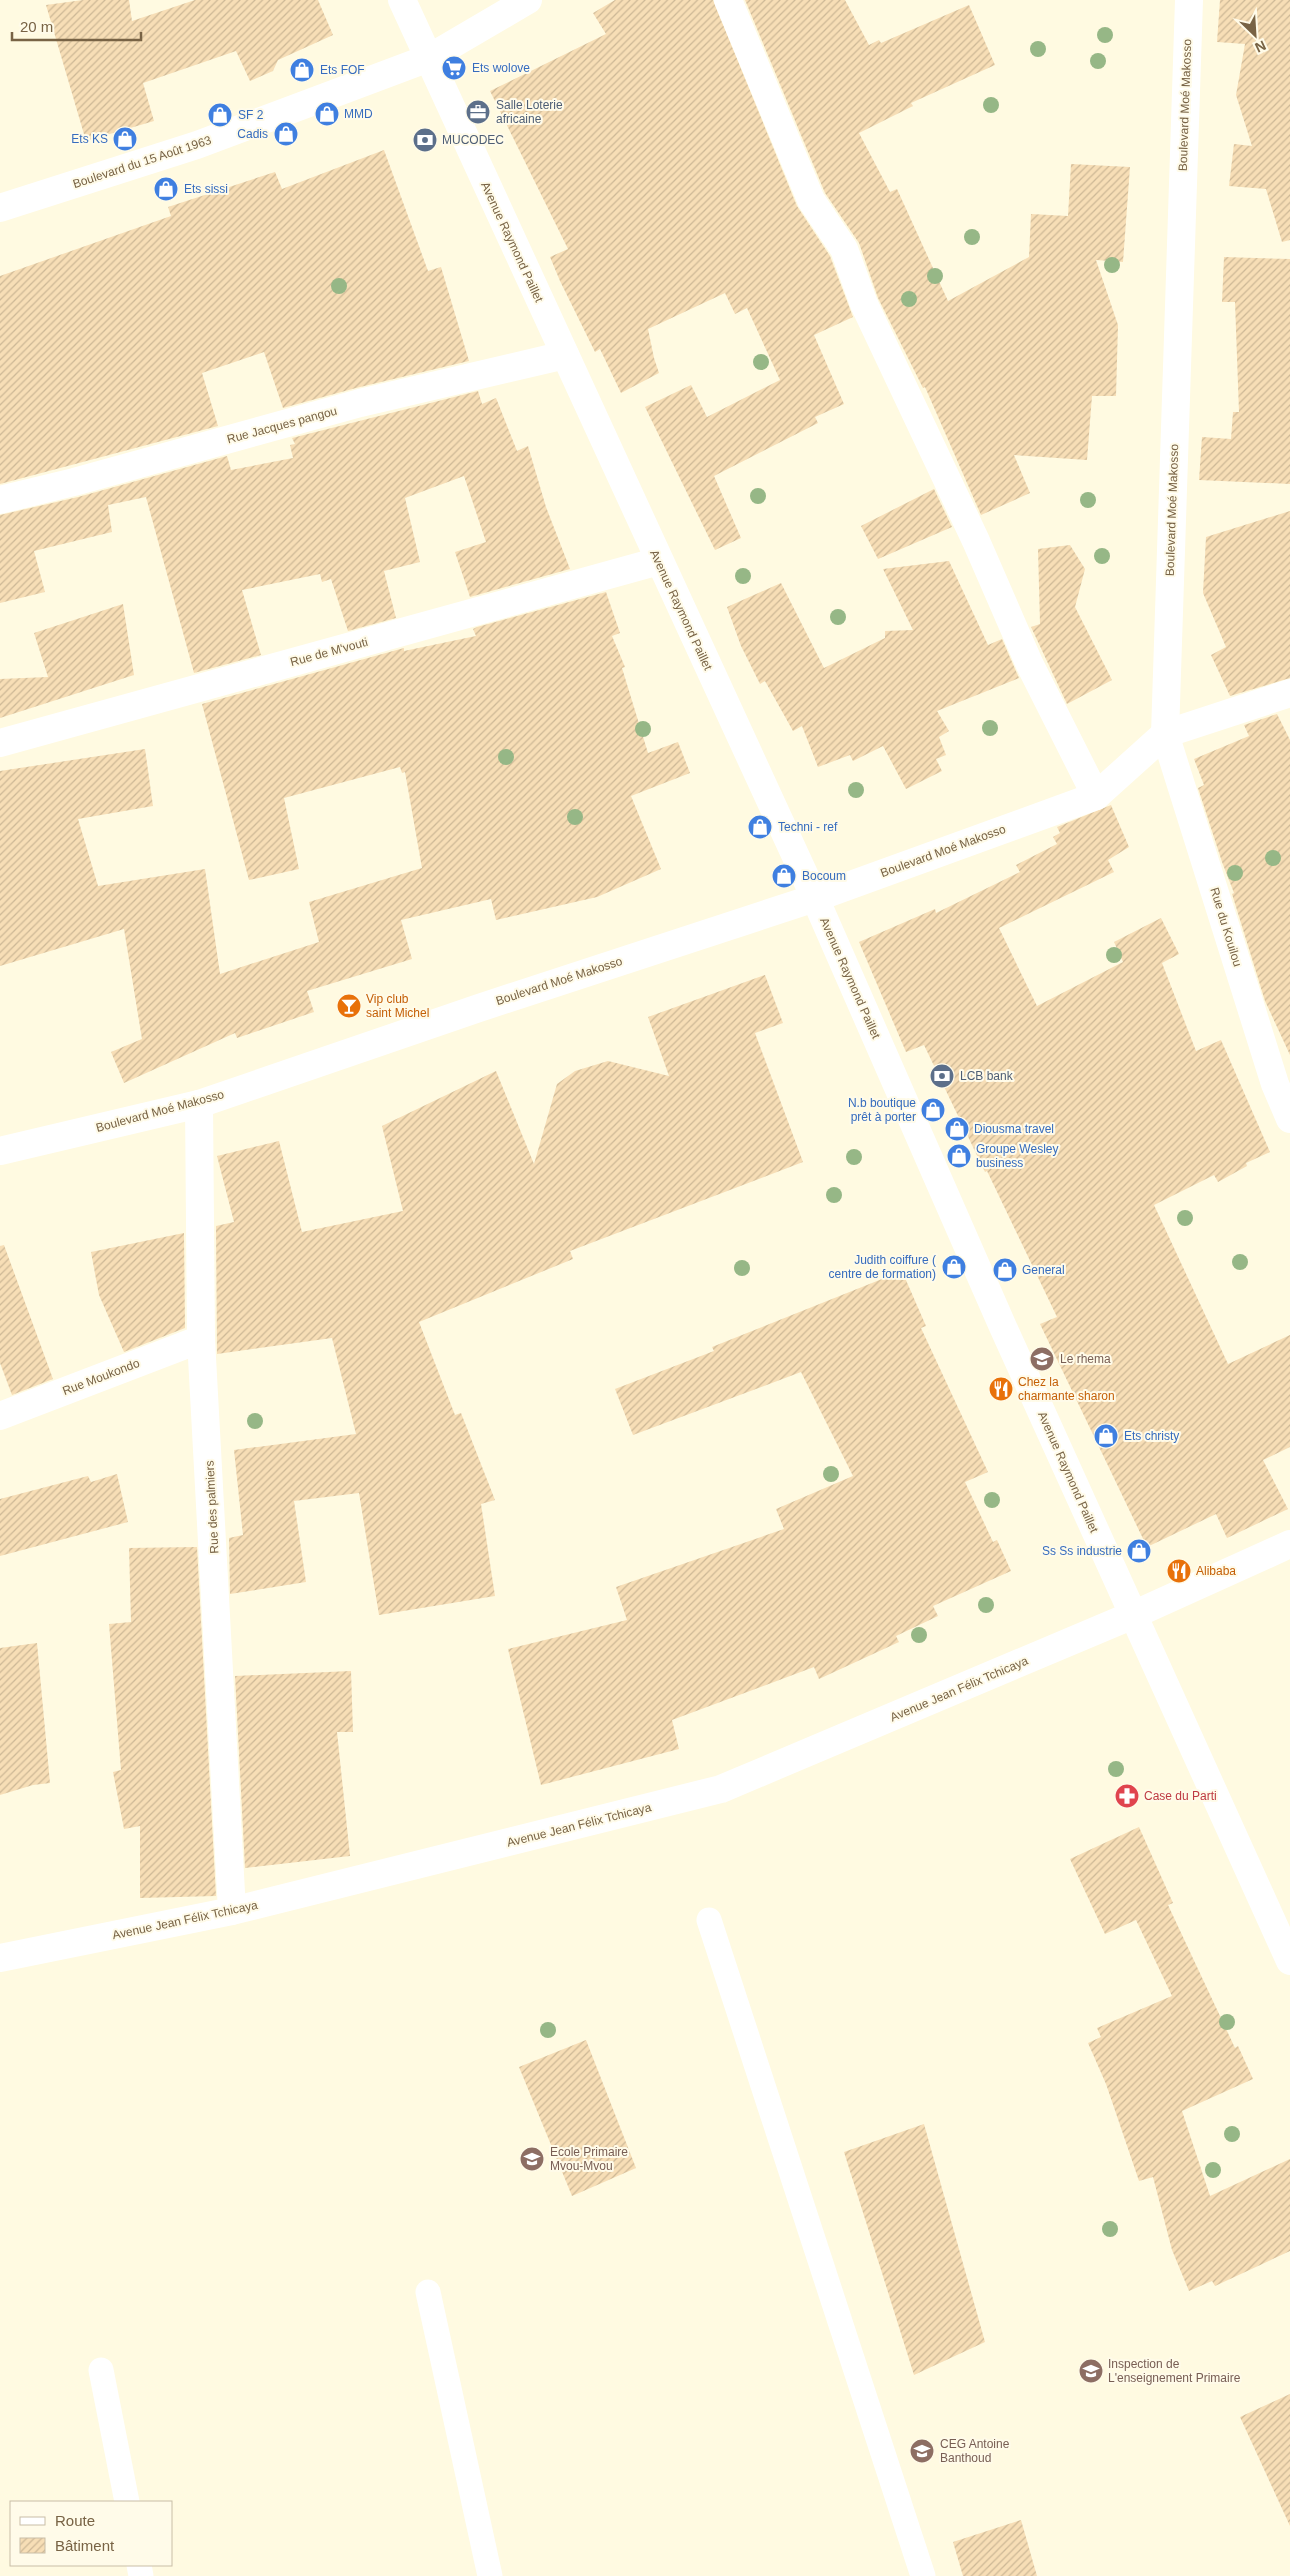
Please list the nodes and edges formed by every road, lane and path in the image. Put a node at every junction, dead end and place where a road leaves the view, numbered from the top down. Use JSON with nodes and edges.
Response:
{"nodes":[{"id":1,"x":402,"y":0,"type":"edge"},
{"id":2,"x":528,"y":0,"type":"edge"},
{"id":3,"x":728,"y":0,"type":"edge"},
{"id":4,"x":1189,"y":0,"type":"edge"},
{"id":5,"x":429,"y":58,"type":"junction"},
{"id":6,"x":0,"y":208,"type":"edge"},
{"id":7,"x":565,"y":355,"type":"junction"},
{"id":8,"x":0,"y":500,"type":"edge"},
{"id":9,"x":659,"y":561,"type":"junction"},
{"id":10,"x":1290,"y":693,"type":"edge"},
{"id":11,"x":1165,"y":734,"type":"junction"},
{"id":12,"x":0,"y":743,"type":"edge"},
{"id":13,"x":1096,"y":796,"type":"junction"},
{"id":14,"x":815,"y":898,"type":"junction"},
{"id":15,"x":199,"y":1104,"type":"junction"},
{"id":16,"x":1290,"y":1119,"type":"edge"},
{"id":17,"x":0,"y":1151,"type":"edge"},
{"id":18,"x":201,"y":1339,"type":"junction"},
{"id":19,"x":0,"y":1416,"type":"edge"},
{"id":20,"x":1290,"y":1544,"type":"edge"},
{"id":21,"x":1133,"y":1615,"type":"junction"},
{"id":22,"x":232,"y":1911,"type":"junction"},
{"id":23,"x":710,"y":1920,"type":"dead end"},
{"id":24,"x":0,"y":1958,"type":"edge"},
{"id":25,"x":1290,"y":1961,"type":"edge"},
{"id":26,"x":428,"y":2292,"type":"dead end"},
{"id":27,"x":101,"y":2370,"type":"dead end"},
{"id":28,"x":127,"y":2501,"type":"edge"},
{"id":29,"x":490,"y":2576,"type":"edge"},
{"id":30,"x":923,"y":2576,"type":"edge"}],
"edges":[{"from":1,"to":5,"type":"street","name":"Avenue Raymond Paillet"},
{"from":2,"to":5,"type":"street","name":"Boulevard du 15 Août 1963"},
{"from":3,"to":13,"type":"street"},
{"from":4,"to":11,"type":"street","name":"Boulevard Moé Makosso"},
{"from":5,"to":6,"type":"street","name":"Boulevard du 15 Août 1963"},
{"from":5,"to":7,"type":"street","name":"Avenue Raymond Paillet"},
{"from":7,"to":8,"type":"street","name":"Rue Jacques pangou"},
{"from":7,"to":9,"type":"street","name":"Avenue Raymond Paillet"},
{"from":9,"to":12,"type":"street","name":"Rue de M'vouti"},
{"from":9,"to":14,"type":"street","name":"Avenue Raymond Paillet"},
{"from":10,"to":11,"type":"street"},
{"from":11,"to":13,"type":"street","name":"Boulevard Moé Makosso"},
{"from":11,"to":16,"type":"street","name":"Rue du Kouilou"},
{"from":13,"to":14,"type":"street","name":"Boulevard Moé Makosso"},
{"from":14,"to":15,"type":"street","name":"Boulevard Moé Makosso"},
{"from":14,"to":21,"type":"street","name":"Avenue Raymond Paillet"},
{"from":15,"to":17,"type":"street","name":"Boulevard Moé Makosso"},
{"from":15,"to":18,"type":"street","name":"Rue des palmiers"},
{"from":18,"to":19,"type":"street","name":"Rue Moukondo"},
{"from":18,"to":22,"type":"street","name":"Rue des palmiers"},
{"from":20,"to":21,"type":"street","name":"Avenue Jean Félix Tchicaya"},
{"from":21,"to":22,"type":"street","name":"Avenue Jean Félix Tchicaya"},
{"from":21,"to":25,"type":"street","name":"Avenue Raymond Paillet"},
{"from":22,"to":24,"type":"street","name":"Avenue Jean Félix Tchicaya"},
{"from":23,"to":30,"type":"lane"},
{"from":26,"to":29,"type":"lane"},
{"from":27,"to":28,"type":"lane"}]}
